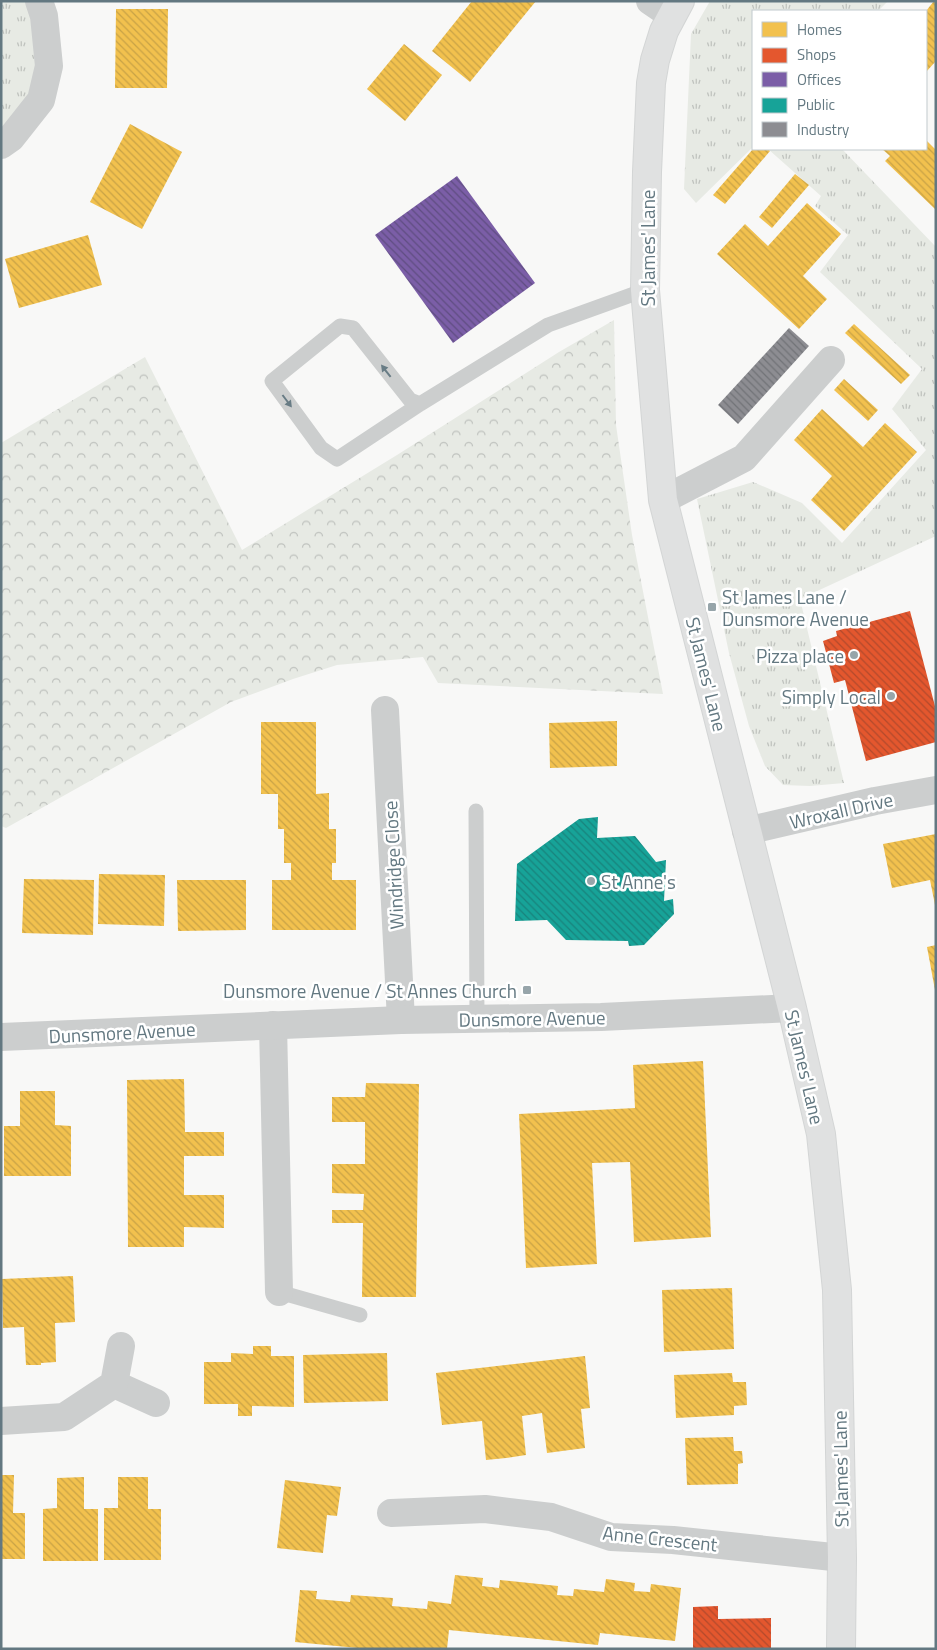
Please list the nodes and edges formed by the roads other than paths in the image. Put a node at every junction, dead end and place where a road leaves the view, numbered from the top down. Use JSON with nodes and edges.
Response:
{"nodes":[{"id":1,"x":39,"y":1,"type":"edge"},
{"id":2,"x":650,"y":1,"type":"edge"},
{"id":3,"x":676,"y":8,"type":"edge"},
{"id":4,"x":1,"y":145,"type":"edge"},
{"id":5,"x":645,"y":290,"type":"junction"},
{"id":6,"x":831,"y":360,"type":"dead end"},
{"id":7,"x":420,"y":404,"type":"junction"},
{"id":8,"x":664,"y":500,"type":"junction"},
{"id":9,"x":385,"y":710,"type":"dead end"},
{"id":10,"x":936,"y":790,"type":"edge"},
{"id":11,"x":476,"y":811,"type":"dead end"},
{"id":12,"x":746,"y":831,"type":"junction"},
{"id":13,"x":792,"y":1008,"type":"junction"},
{"id":14,"x":477,"y":1019,"type":"junction"},
{"id":15,"x":401,"y":1020,"type":"junction"},
{"id":16,"x":273,"y":1025,"type":"junction"},
{"id":17,"x":1,"y":1037,"type":"edge"},
{"id":18,"x":279,"y":1292,"type":"joint"},
{"id":19,"x":360,"y":1315,"type":"dead end"},
{"id":20,"x":122,"y":1346,"type":"dead end"},
{"id":21,"x":114,"y":1384,"type":"junction"},
{"id":22,"x":156,"y":1403,"type":"dead end"},
{"id":23,"x":1,"y":1421,"type":"edge"},
{"id":24,"x":391,"y":1513,"type":"dead end"},
{"id":25,"x":842,"y":1558,"type":"junction"},
{"id":26,"x":841,"y":1649,"type":"edge"}],
"edges":[{"from":1,"to":4,"type":"street"},
{"from":2,"to":3,"type":"street"},
{"from":3,"to":5,"type":"street","name":"St James' Lane"},
{"from":5,"to":7,"type":"lane"},
{"from":5,"to":8,"type":"street","name":"St James' Lane"},
{"from":6,"to":8,"type":"street"},
{"from":7,"to":7,"type":"lane","one_way":true},
{"from":8,"to":12,"type":"street","name":"St James' Lane"},
{"from":9,"to":15,"type":"street","name":"Windridge Close"},
{"from":10,"to":12,"type":"street","name":"Wroxall Drive"},
{"from":11,"to":14,"type":"lane"},
{"from":12,"to":13,"type":"street","name":"St James' Lane"},
{"from":13,"to":14,"type":"street","name":"Dunsmore Avenue"},
{"from":13,"to":25,"type":"street","name":"St James' Lane"},
{"from":14,"to":15,"type":"street","name":"Dunsmore Avenue"},
{"from":15,"to":16,"type":"street","name":"Dunsmore Avenue"},
{"from":16,"to":17,"type":"street","name":"Dunsmore Avenue"},
{"from":16,"to":18,"type":"street"},
{"from":18,"to":19,"type":"lane"},
{"from":20,"to":21,"type":"street"},
{"from":21,"to":22,"type":"street"},
{"from":21,"to":23,"type":"street"},
{"from":24,"to":25,"type":"street","name":"Anne Crescent"},
{"from":25,"to":26,"type":"street","name":"St James' Lane"}]}
